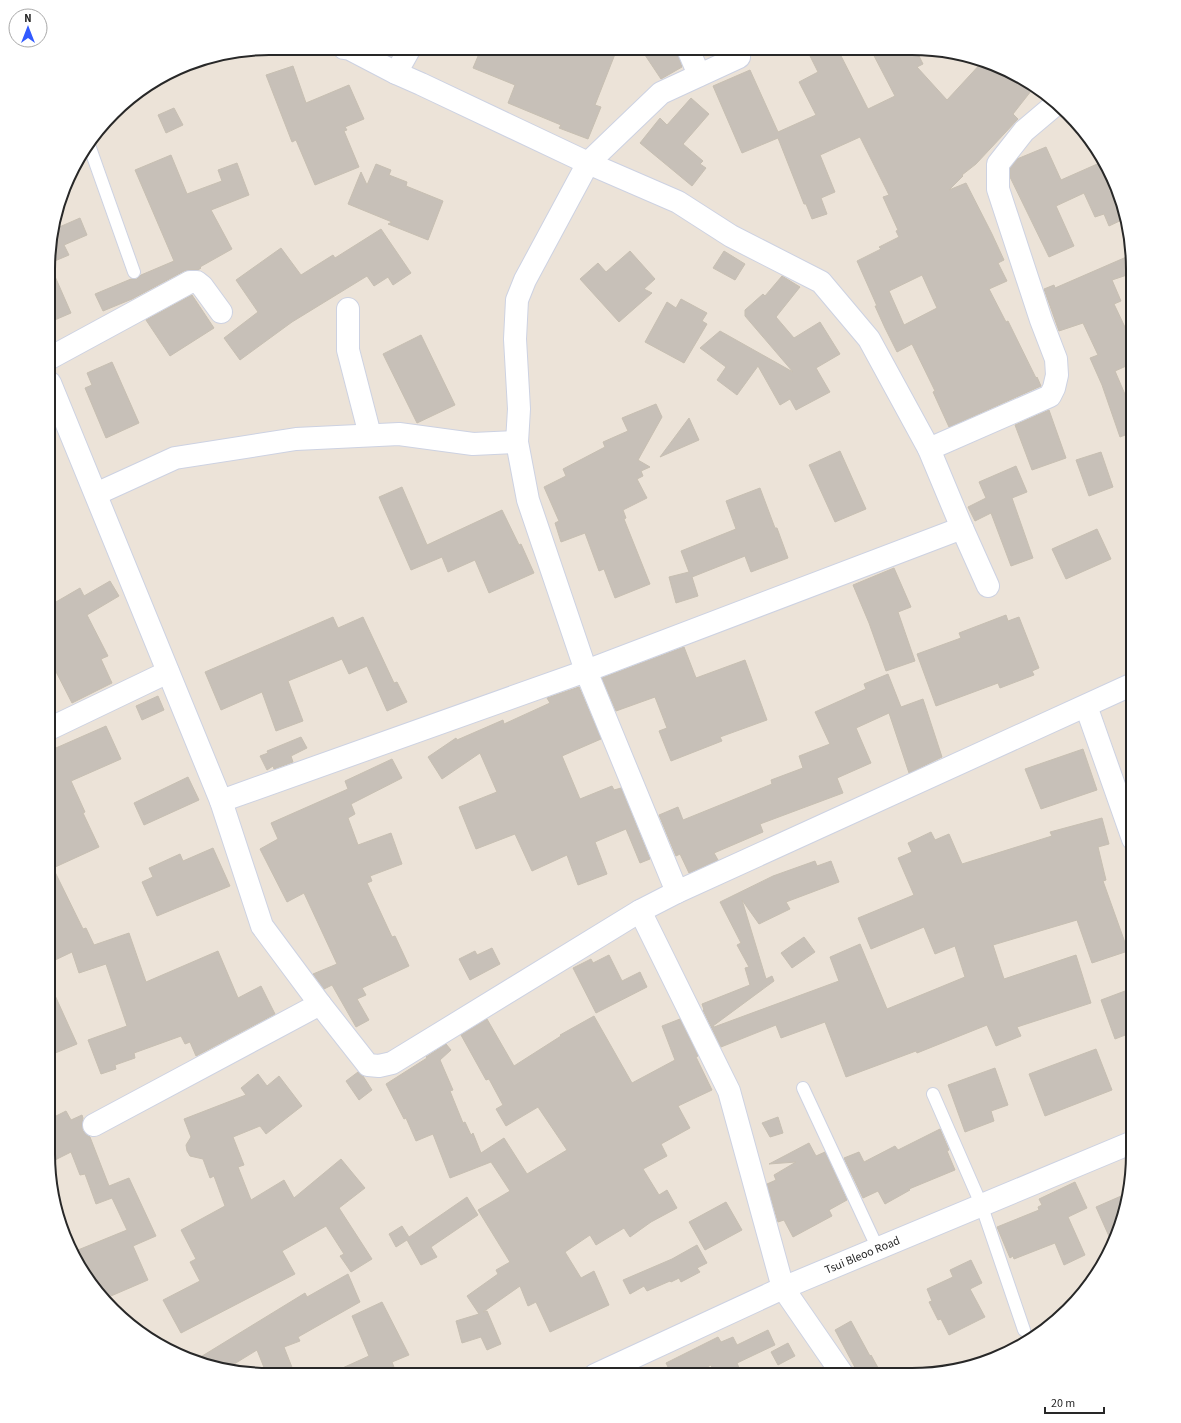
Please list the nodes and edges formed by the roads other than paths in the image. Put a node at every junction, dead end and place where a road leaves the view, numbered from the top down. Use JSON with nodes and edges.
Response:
{"nodes":[{"id":1,"x":362,"y":55,"type":"edge"},
{"id":2,"x":406,"y":55,"type":"edge"},
{"id":3,"x":691,"y":55,"type":"edge"},
{"id":4,"x":739,"y":57,"type":"dead end"},
{"id":5,"x":396,"y":73,"type":"junction"},
{"id":6,"x":699,"y":74,"type":"junction"},
{"id":7,"x":1052,"y":107,"type":"edge"},
{"id":8,"x":91,"y":150,"type":"edge"},
{"id":9,"x":588,"y":162,"type":"junction"},
{"id":10,"x":134,"y":272,"type":"dead end"},
{"id":11,"x":348,"y":309,"type":"dead end"},
{"id":12,"x":221,"y":312,"type":"dead end"},
{"id":13,"x":55,"y":355,"type":"edge"},
{"id":14,"x":55,"y":395,"type":"edge"},
{"id":15,"x":370,"y":435,"type":"junction"},
{"id":16,"x":517,"y":442,"type":"junction"},
{"id":17,"x":929,"y":449,"type":"junction"},
{"id":18,"x":96,"y":494,"type":"junction"},
{"id":19,"x":962,"y":528,"type":"junction"},
{"id":20,"x":988,"y":586,"type":"dead end"},
{"id":21,"x":586,"y":670,"type":"junction"},
{"id":22,"x":168,"y":672,"type":"junction"},
{"id":23,"x":1126,"y":687,"type":"edge"},
{"id":24,"x":1086,"y":706,"type":"junction"},
{"id":25,"x":55,"y":726,"type":"edge"},
{"id":26,"x":221,"y":801,"type":"junction"},
{"id":27,"x":1126,"y":819,"type":"edge"},
{"id":28,"x":677,"y":892,"type":"junction"},
{"id":29,"x":640,"y":911,"type":"junction"},
{"id":30,"x":320,"y":1004,"type":"junction"},
{"id":31,"x":802,"y":1088,"type":"dead end"},
{"id":32,"x":933,"y":1094,"type":"dead end"},
{"id":33,"x":94,"y":1125,"type":"dead end"},
{"id":34,"x":1126,"y":1144,"type":"edge"},
{"id":35,"x":981,"y":1204,"type":"junction"},
{"id":36,"x":878,"y":1249,"type":"junction"},
{"id":37,"x":783,"y":1288,"type":"junction"},
{"id":38,"x":1024,"y":1330,"type":"dead end"},
{"id":39,"x":608,"y":1368,"type":"edge"},
{"id":40,"x":840,"y":1368,"type":"edge"}],
"edges":[{"from":1,"to":5,"type":"street"},
{"from":2,"to":5,"type":"street"},
{"from":3,"to":6,"type":"street"},
{"from":4,"to":6,"type":"street"},
{"from":5,"to":9,"type":"street"},
{"from":6,"to":9,"type":"street"},
{"from":7,"to":17,"type":"street"},
{"from":8,"to":10,"type":"lane"},
{"from":9,"to":16,"type":"street"},
{"from":9,"to":17,"type":"street"},
{"from":11,"to":15,"type":"street"},
{"from":12,"to":13,"type":"street"},
{"from":14,"to":18,"type":"street"},
{"from":15,"to":16,"type":"street"},
{"from":15,"to":18,"type":"street"},
{"from":16,"to":21,"type":"street"},
{"from":17,"to":19,"type":"street"},
{"from":18,"to":22,"type":"street"},
{"from":19,"to":20,"type":"street"},
{"from":19,"to":21,"type":"street"},
{"from":21,"to":26,"type":"street"},
{"from":21,"to":28,"type":"street"},
{"from":22,"to":25,"type":"street"},
{"from":22,"to":26,"type":"street"},
{"from":23,"to":24,"type":"street"},
{"from":24,"to":27,"type":"street"},
{"from":24,"to":28,"type":"street"},
{"from":26,"to":30,"type":"street"},
{"from":28,"to":29,"type":"street"},
{"from":29,"to":30,"type":"street"},
{"from":29,"to":37,"type":"street"},
{"from":30,"to":33,"type":"street"},
{"from":31,"to":36,"type":"lane"},
{"from":32,"to":35,"type":"lane"},
{"from":34,"to":35,"type":"street","name":"Tsui Bleoo Road"},
{"from":35,"to":36,"type":"street","name":"Tsui Bleoo Road"},
{"from":35,"to":38,"type":"lane"},
{"from":36,"to":37,"type":"street","name":"Tsui Bleoo Road"},
{"from":37,"to":39,"type":"street","name":"Tsui Bleoo Road"},
{"from":37,"to":40,"type":"street"}]}
